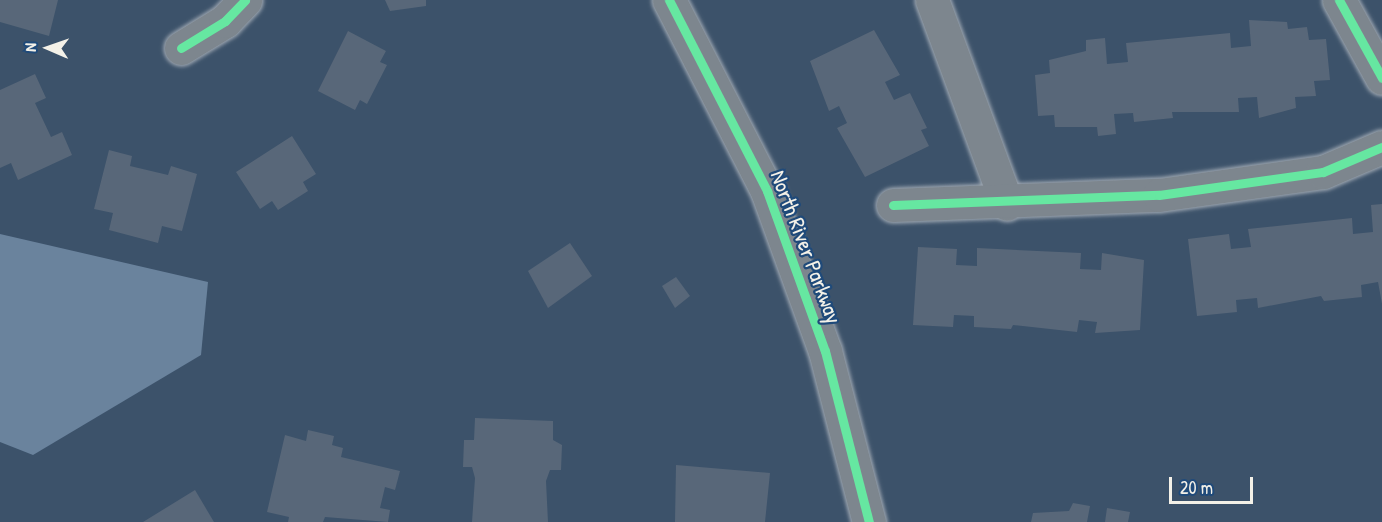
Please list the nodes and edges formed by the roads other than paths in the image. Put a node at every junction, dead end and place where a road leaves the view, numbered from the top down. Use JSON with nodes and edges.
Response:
{"nodes":[{"id":1,"x":245,"y":0,"type":"edge"},
{"id":2,"x":669,"y":0,"type":"edge"},
{"id":3,"x":932,"y":0,"type":"edge"},
{"id":4,"x":1339,"y":0,"type":"edge"},
{"id":5,"x":181,"y":48,"type":"dead end"},
{"id":6,"x":1382,"y":78,"type":"edge"},
{"id":7,"x":1382,"y":147,"type":"edge"},
{"id":8,"x":1007,"y":204,"type":"junction"},
{"id":9,"x":893,"y":205,"type":"dead end"},
{"id":10,"x":869,"y":522,"type":"edge"}],
"edges":[{"from":1,"to":5,"type":"street"},
{"from":2,"to":10,"type":"street","name":"North River Parkway"},
{"from":3,"to":8,"type":"street"},
{"from":4,"to":6,"type":"street"},
{"from":7,"to":8,"type":"street"},
{"from":8,"to":9,"type":"street"}]}
